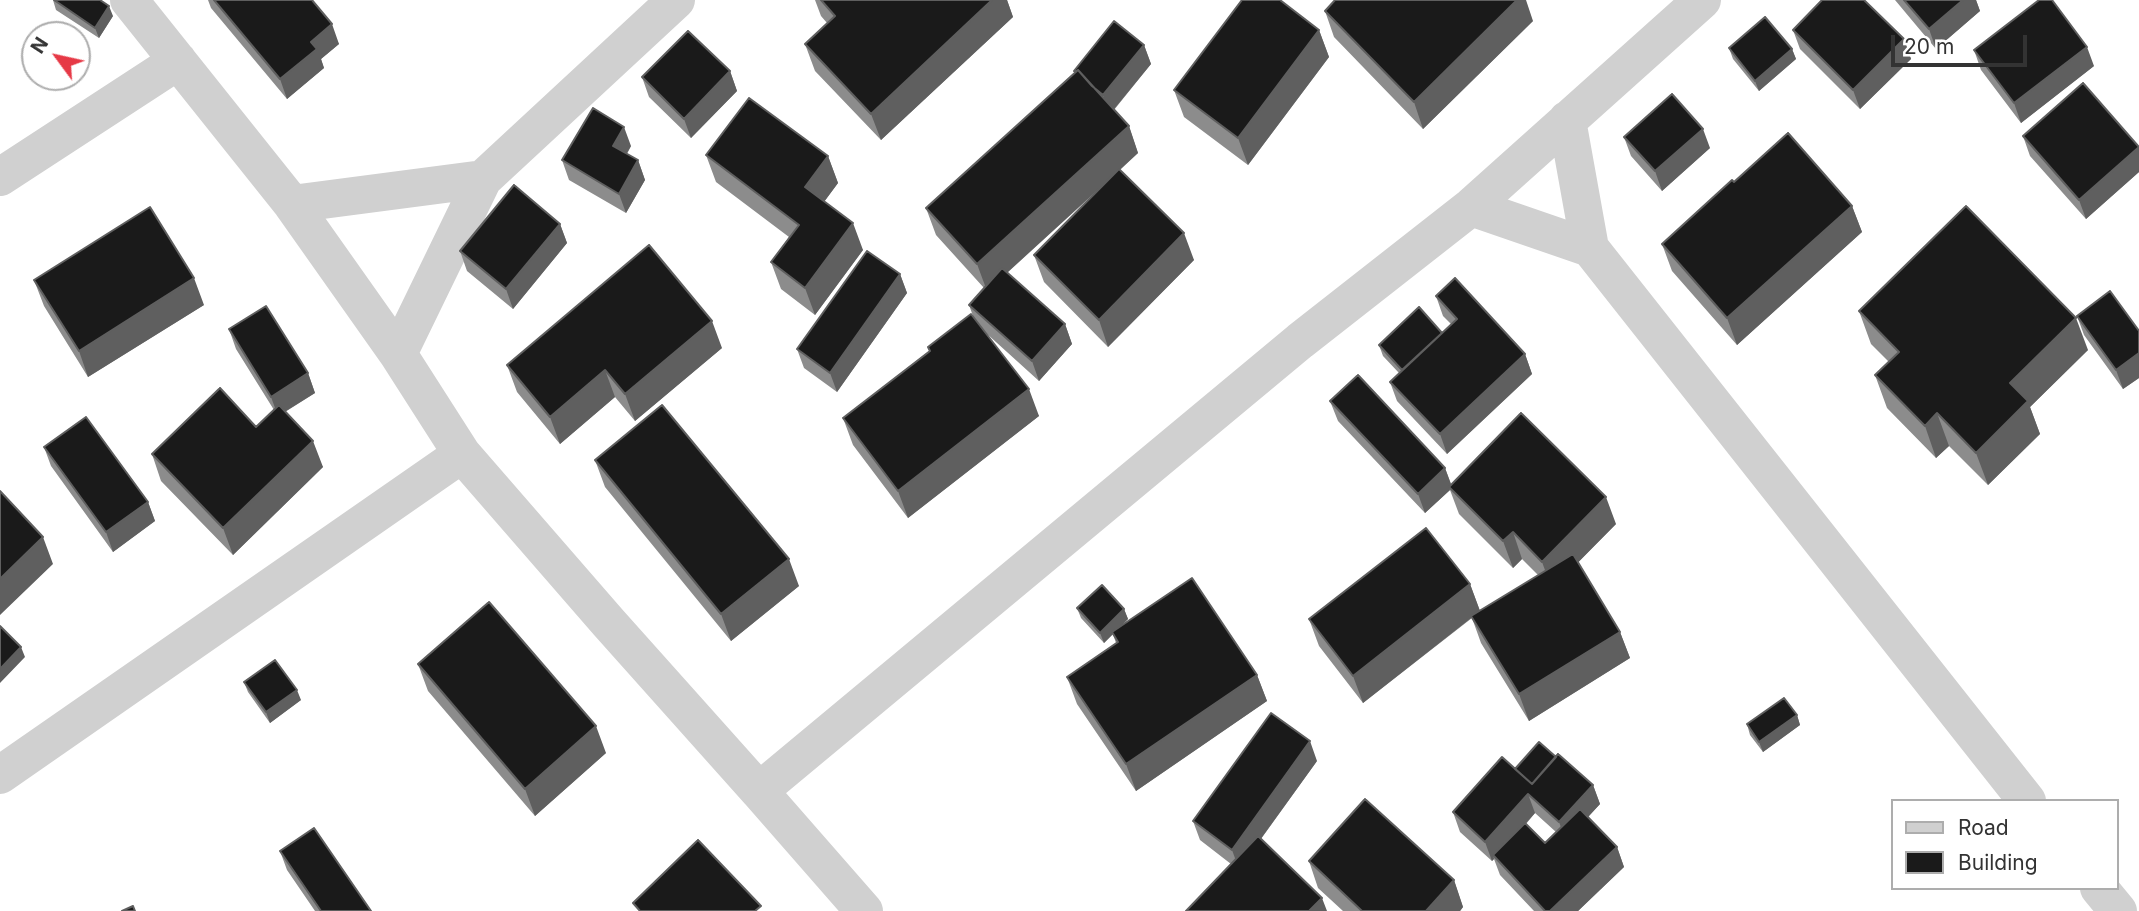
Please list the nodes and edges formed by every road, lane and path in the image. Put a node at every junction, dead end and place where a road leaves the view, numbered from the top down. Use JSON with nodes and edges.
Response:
{"nodes":[{"id":1,"x":129,"y":0,"type":"edge"},
{"id":2,"x":676,"y":0,"type":"edge"},
{"id":3,"x":1702,"y":0,"type":"edge"},
{"id":4,"x":178,"y":61,"type":"junction"},
{"id":5,"x":1567,"y":120,"type":"junction"},
{"id":6,"x":0,"y":177,"type":"edge"},
{"id":7,"x":483,"y":179,"type":"junction"},
{"id":8,"x":292,"y":204,"type":"junction"},
{"id":9,"x":1471,"y":207,"type":"junction"},
{"id":10,"x":1590,"y":248,"type":"junction"},
{"id":11,"x":398,"y":355,"type":"junction"},
{"id":12,"x":462,"y":454,"type":"junction"},
{"id":13,"x":0,"y":775,"type":"edge"},
{"id":14,"x":759,"y":791,"type":"junction"},
{"id":15,"x":2025,"y":799,"type":"edge"},
{"id":16,"x":2101,"y":890,"type":"edge"},
{"id":17,"x":864,"y":911,"type":"edge"},
{"id":18,"x":2118,"y":911,"type":"edge"}],
"edges":[{"from":1,"to":4,"type":"street"},
{"from":2,"to":7,"type":"street"},
{"from":3,"to":5,"type":"street"},
{"from":4,"to":6,"type":"street"},
{"from":4,"to":8,"type":"street"},
{"from":5,"to":9,"type":"street"},
{"from":5,"to":10,"type":"street"},
{"from":7,"to":8,"type":"street"},
{"from":7,"to":11,"type":"street"},
{"from":8,"to":11,"type":"street"},
{"from":9,"to":10,"type":"street"},
{"from":9,"to":14,"type":"street"},
{"from":10,"to":15,"type":"street"},
{"from":11,"to":12,"type":"street"},
{"from":12,"to":13,"type":"street"},
{"from":12,"to":14,"type":"street"},
{"from":14,"to":17,"type":"street"},
{"from":16,"to":18,"type":"street"}]}
